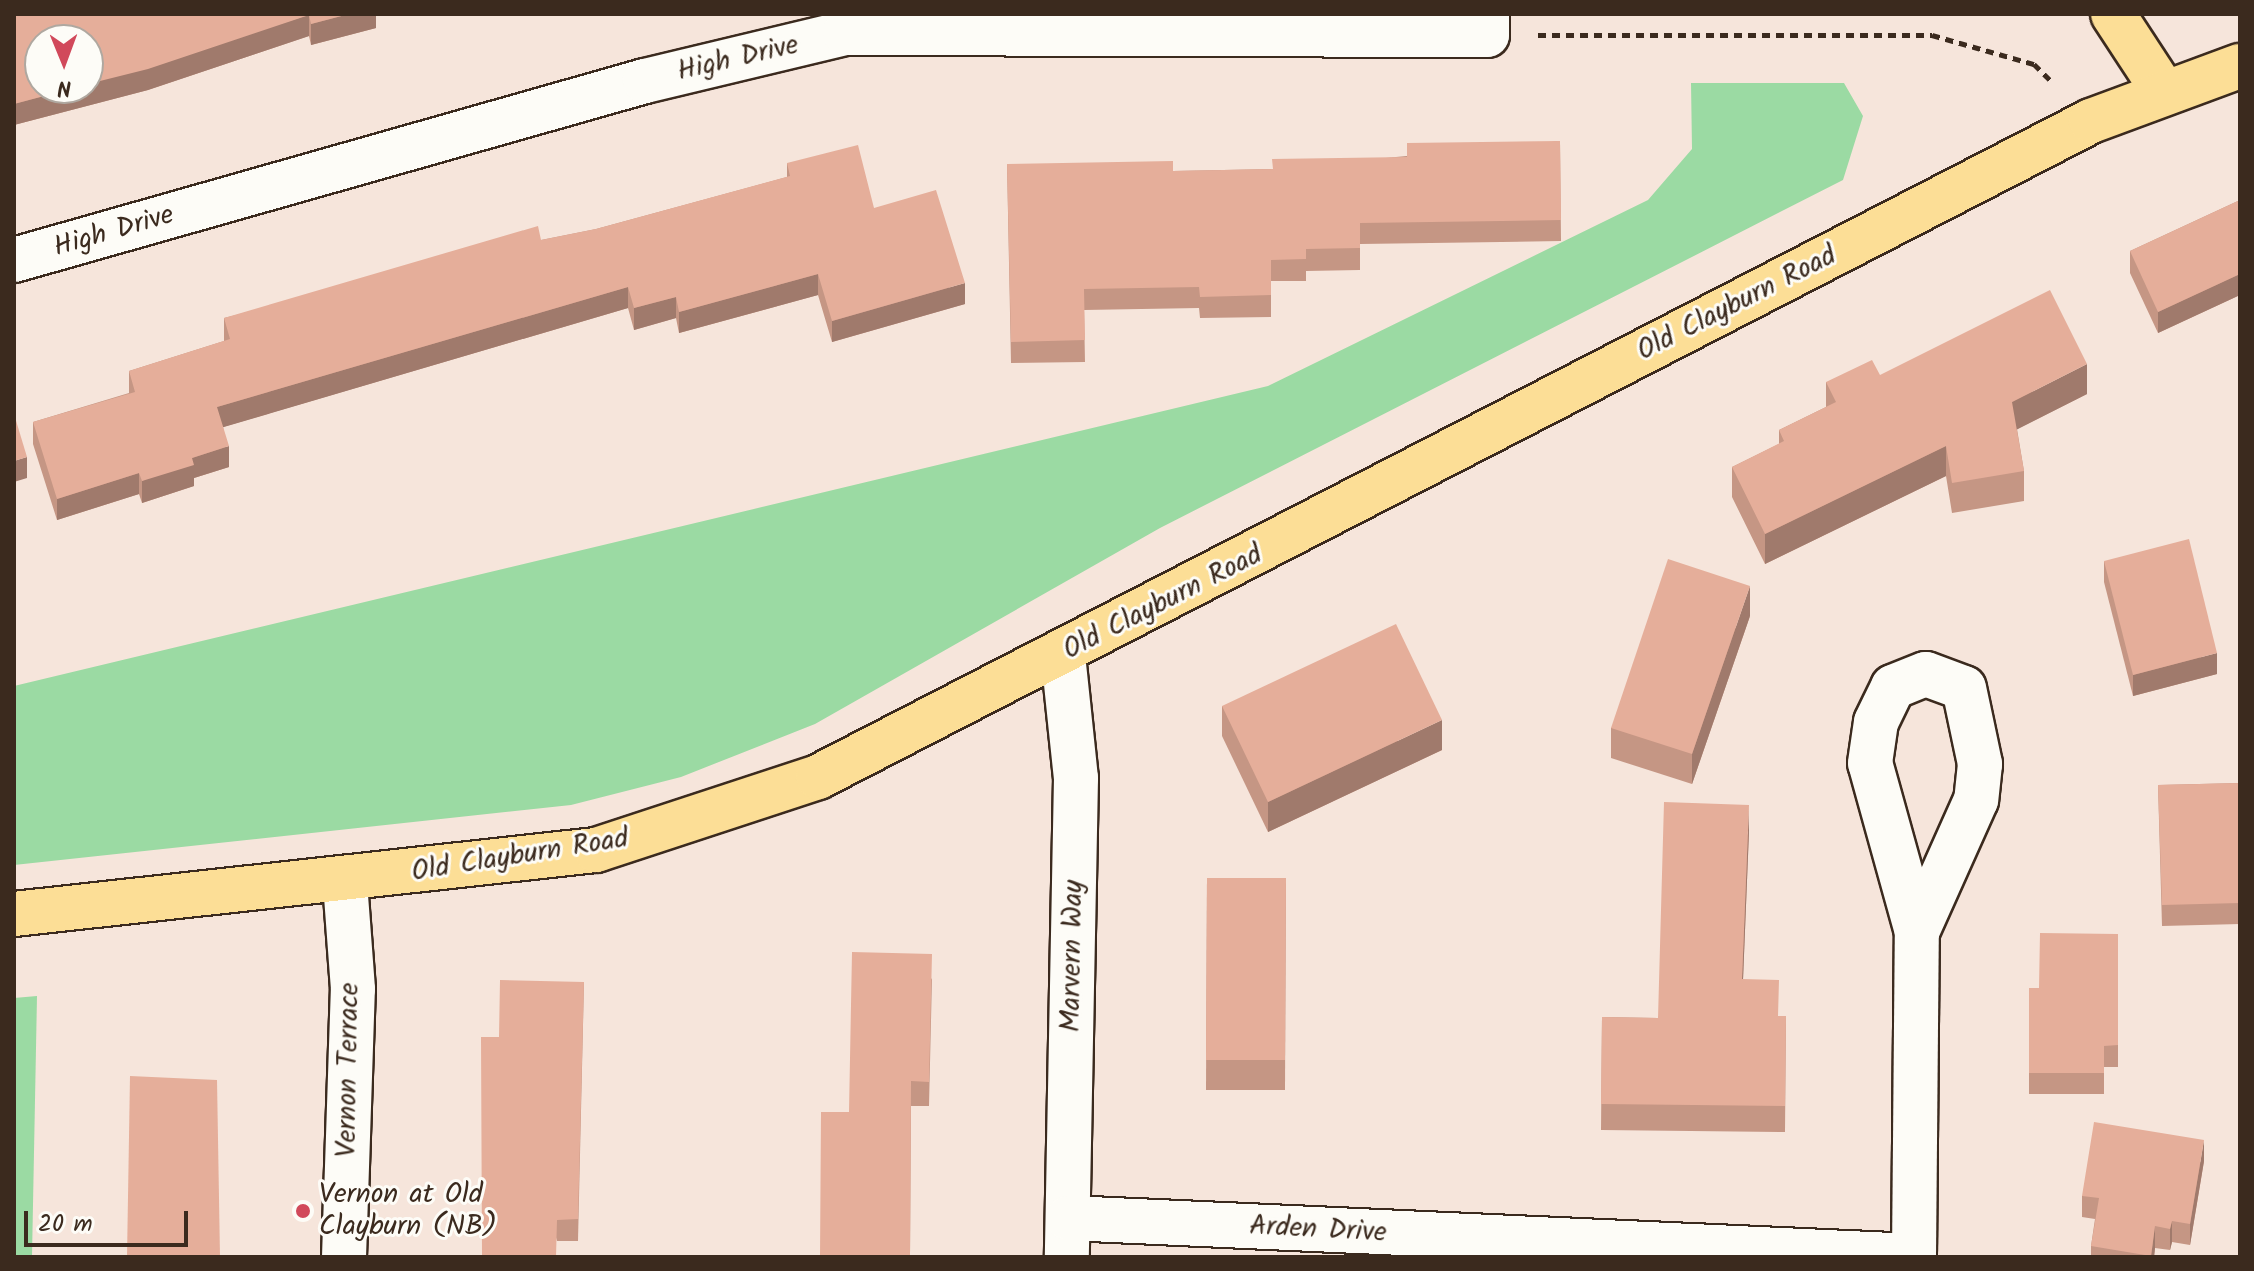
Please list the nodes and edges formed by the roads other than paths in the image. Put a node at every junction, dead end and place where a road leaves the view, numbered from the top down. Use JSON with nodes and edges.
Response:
{"nodes":[{"id":1,"x":2113,"y":14,"type":"edge"},
{"id":2,"x":1487,"y":24,"type":"edge"},
{"id":3,"x":2240,"y":66,"type":"edge"},
{"id":4,"x":2162,"y":89,"type":"junction"},
{"id":5,"x":14,"y":260,"type":"edge"},
{"id":6,"x":1063,"y":655,"type":"junction"},
{"id":7,"x":345,"y":882,"type":"junction"},
{"id":8,"x":14,"y":914,"type":"edge"},
{"id":9,"x":1917,"y":932,"type":"junction"},
{"id":10,"x":1068,"y":1238,"type":"edge"},
{"id":11,"x":344,"y":1257,"type":"edge"}],
"edges":[{"from":1,"to":4,"type":"main road"},
{"from":2,"to":5,"type":"street","name":"High Drive"},
{"from":3,"to":4,"type":"main road","name":"Old Clayburn Road"},
{"from":4,"to":6,"type":"main road","name":"Old Clayburn Road"},
{"from":6,"to":7,"type":"main road","name":"Old Clayburn Road"},
{"from":6,"to":10,"type":"street","name":"Marvern Way"},
{"from":7,"to":8,"type":"main road","name":"Old Clayburn Road"},
{"from":7,"to":11,"type":"street","name":"Vernon Terrace"},
{"from":9,"to":9,"type":"street","name":"Arden Drive"},
{"from":9,"to":10,"type":"street","name":"Arden Drive"}]}
